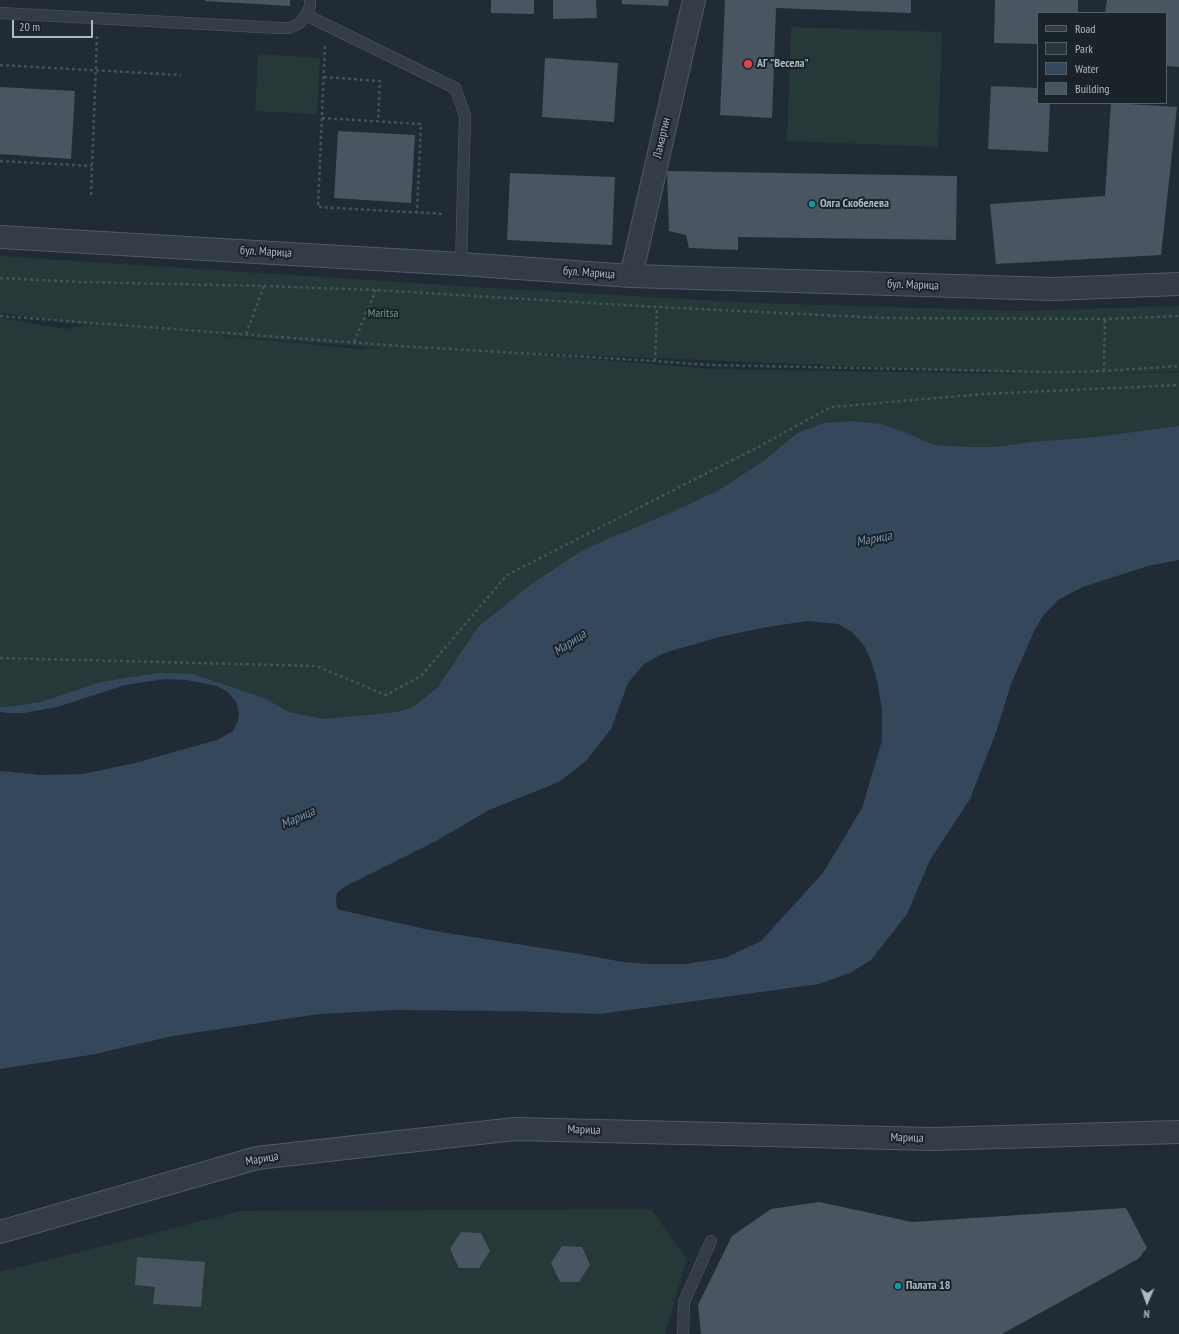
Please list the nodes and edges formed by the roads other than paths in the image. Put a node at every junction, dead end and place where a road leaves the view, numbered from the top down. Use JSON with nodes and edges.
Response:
{"nodes":[{"id":1,"x":310,"y":0,"type":"edge"},
{"id":2,"x":694,"y":0,"type":"edge"},
{"id":3,"x":0,"y":13,"type":"edge"},
{"id":4,"x":306,"y":15,"type":"junction"},
{"id":5,"x":0,"y":237,"type":"edge"},
{"id":6,"x":461,"y":264,"type":"junction"},
{"id":7,"x":631,"y":276,"type":"junction"},
{"id":8,"x":1179,"y":284,"type":"edge"},
{"id":9,"x":1179,"y":1132,"type":"edge"},
{"id":10,"x":0,"y":1232,"type":"edge"},
{"id":11,"x":711,"y":1241,"type":"dead end"},
{"id":12,"x":683,"y":1334,"type":"edge"}],
"edges":[{"from":1,"to":4,"type":"lane"},
{"from":2,"to":7,"type":"street","name":"Ламартин"},
{"from":3,"to":4,"type":"lane"},
{"from":4,"to":6,"type":"lane"},
{"from":5,"to":6,"type":"street","name":"бул. Марица"},
{"from":6,"to":7,"type":"street","name":"бул. Марица"},
{"from":7,"to":8,"type":"street","name":"бул. Марица"},
{"from":9,"to":10,"type":"street","name":"Марица"},
{"from":11,"to":12,"type":"lane"}]}
